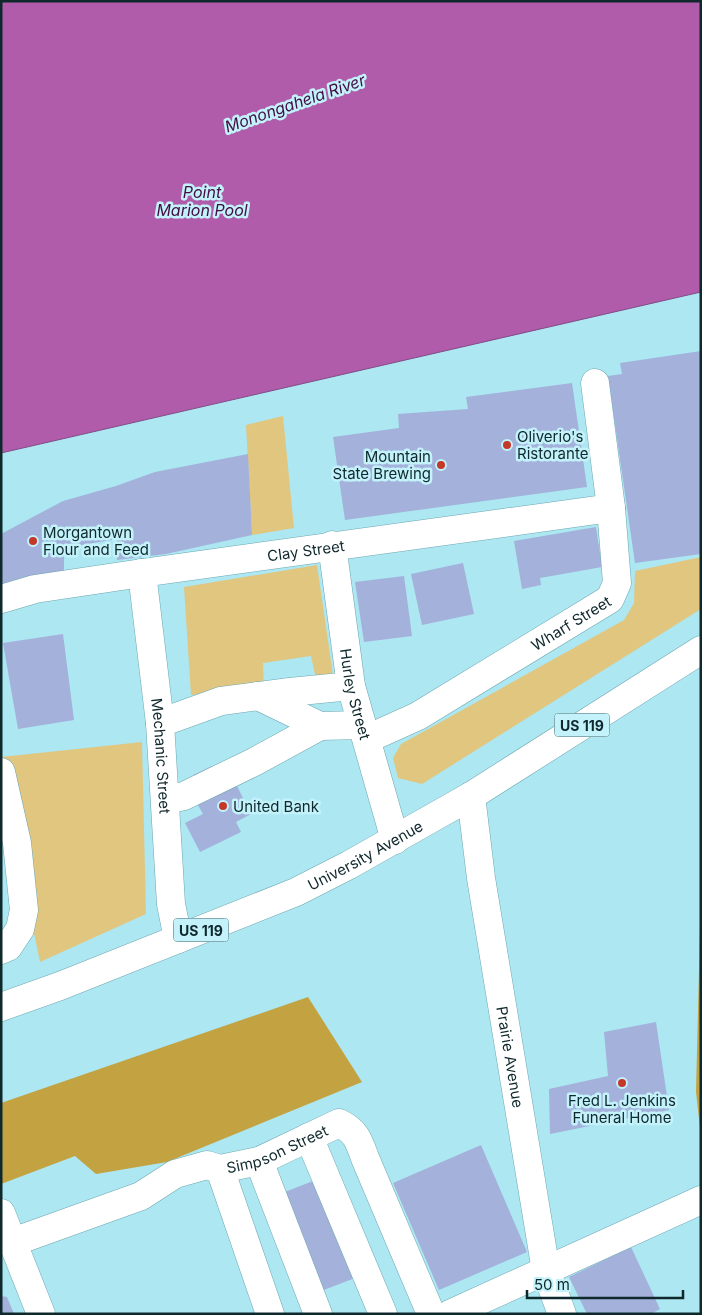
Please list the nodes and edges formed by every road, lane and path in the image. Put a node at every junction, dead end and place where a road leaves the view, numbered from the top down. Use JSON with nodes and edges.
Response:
{"nodes":[{"id":1,"x":594,"y":383,"type":"dead end"},
{"id":2,"x":610,"y":508,"type":"junction"},
{"id":3,"x":332,"y":546,"type":"junction"},
{"id":4,"x":142,"y":572,"type":"junction"},
{"id":5,"x":1,"y":599,"type":"edge"},
{"id":6,"x":697,"y":652,"type":"edge"},
{"id":7,"x":351,"y":686,"type":"junction"},
{"id":8,"x":258,"y":696,"type":"junction"},
{"id":9,"x":160,"y":723,"type":"junction"},
{"id":10,"x":320,"y":726,"type":"junction"},
{"id":11,"x":365,"y":732,"type":"junction"},
{"id":12,"x":1,"y":772,"type":"edge"},
{"id":13,"x":471,"y":796,"type":"junction"},
{"id":14,"x":165,"y":800,"type":"junction"},
{"id":15,"x":395,"y":840,"type":"junction"},
{"id":16,"x":178,"y":939,"type":"junction"},
{"id":17,"x":1,"y":950,"type":"edge"},
{"id":18,"x":1,"y":1007,"type":"edge"},
{"id":19,"x":309,"y":1138,"type":"junction"},
{"id":20,"x":260,"y":1161,"type":"junction"},
{"id":21,"x":220,"y":1169,"type":"junction"},
{"id":22,"x":701,"y":1200,"type":"edge"},
{"id":23,"x":1,"y":1213,"type":"edge"},
{"id":24,"x":13,"y":1242,"type":"junction"},
{"id":25,"x":546,"y":1271,"type":"junction"},
{"id":26,"x":41,"y":1314,"type":"edge"},
{"id":27,"x":270,"y":1314,"type":"edge"},
{"id":28,"x":318,"y":1314,"type":"edge"},
{"id":29,"x":383,"y":1314,"type":"edge"},
{"id":30,"x":431,"y":1314,"type":"edge"},
{"id":31,"x":450,"y":1314,"type":"edge"},
{"id":32,"x":562,"y":1314,"type":"edge"}],
"edges":[{"from":1,"to":2,"type":"street","name":"Wharf Street"},
{"from":2,"to":3,"type":"street","name":"Clay Street"},
{"from":2,"to":11,"type":"street","name":"Wharf Street"},
{"from":3,"to":4,"type":"street","name":"Clay Street"},
{"from":3,"to":7,"type":"street","name":"Hurley Street"},
{"from":4,"to":5,"type":"street","name":"Clay Street"},
{"from":4,"to":9,"type":"street","name":"Mechanic Street"},
{"from":6,"to":13,"type":"street","name":"University Avenue","number":"US 119"},
{"from":7,"to":8,"type":"street"},
{"from":7,"to":11,"type":"street","name":"Hurley Street"},
{"from":8,"to":9,"type":"street"},
{"from":8,"to":10,"type":"street"},
{"from":9,"to":14,"type":"street","name":"Mechanic Street"},
{"from":10,"to":11,"type":"street"},
{"from":10,"to":14,"type":"street"},
{"from":11,"to":15,"type":"street","name":"Hurley Street"},
{"from":12,"to":17,"type":"street"},
{"from":13,"to":15,"type":"street","name":"University Avenue","number":"US 119"},
{"from":13,"to":25,"type":"street","name":"Prairie Avenue"},
{"from":14,"to":16,"type":"street","name":"Mechanic Street"},
{"from":15,"to":16,"type":"street","name":"University Avenue","number":"US 119"},
{"from":16,"to":18,"type":"street","name":"University Avenue","number":"US 119"},
{"from":19,"to":20,"type":"street","name":"Simpson Street"},
{"from":19,"to":29,"type":"street"},
{"from":19,"to":30,"type":"street","name":"Simpson Street"},
{"from":20,"to":21,"type":"street","name":"Simpson Street"},
{"from":20,"to":28,"type":"street"},
{"from":21,"to":24,"type":"street","name":"Simpson Street"},
{"from":21,"to":27,"type":"street"},
{"from":22,"to":25,"type":"street"},
{"from":23,"to":24,"type":"street"},
{"from":24,"to":26,"type":"street"},
{"from":25,"to":31,"type":"street"},
{"from":25,"to":32,"type":"street","name":"Prairie Avenue"}]}
